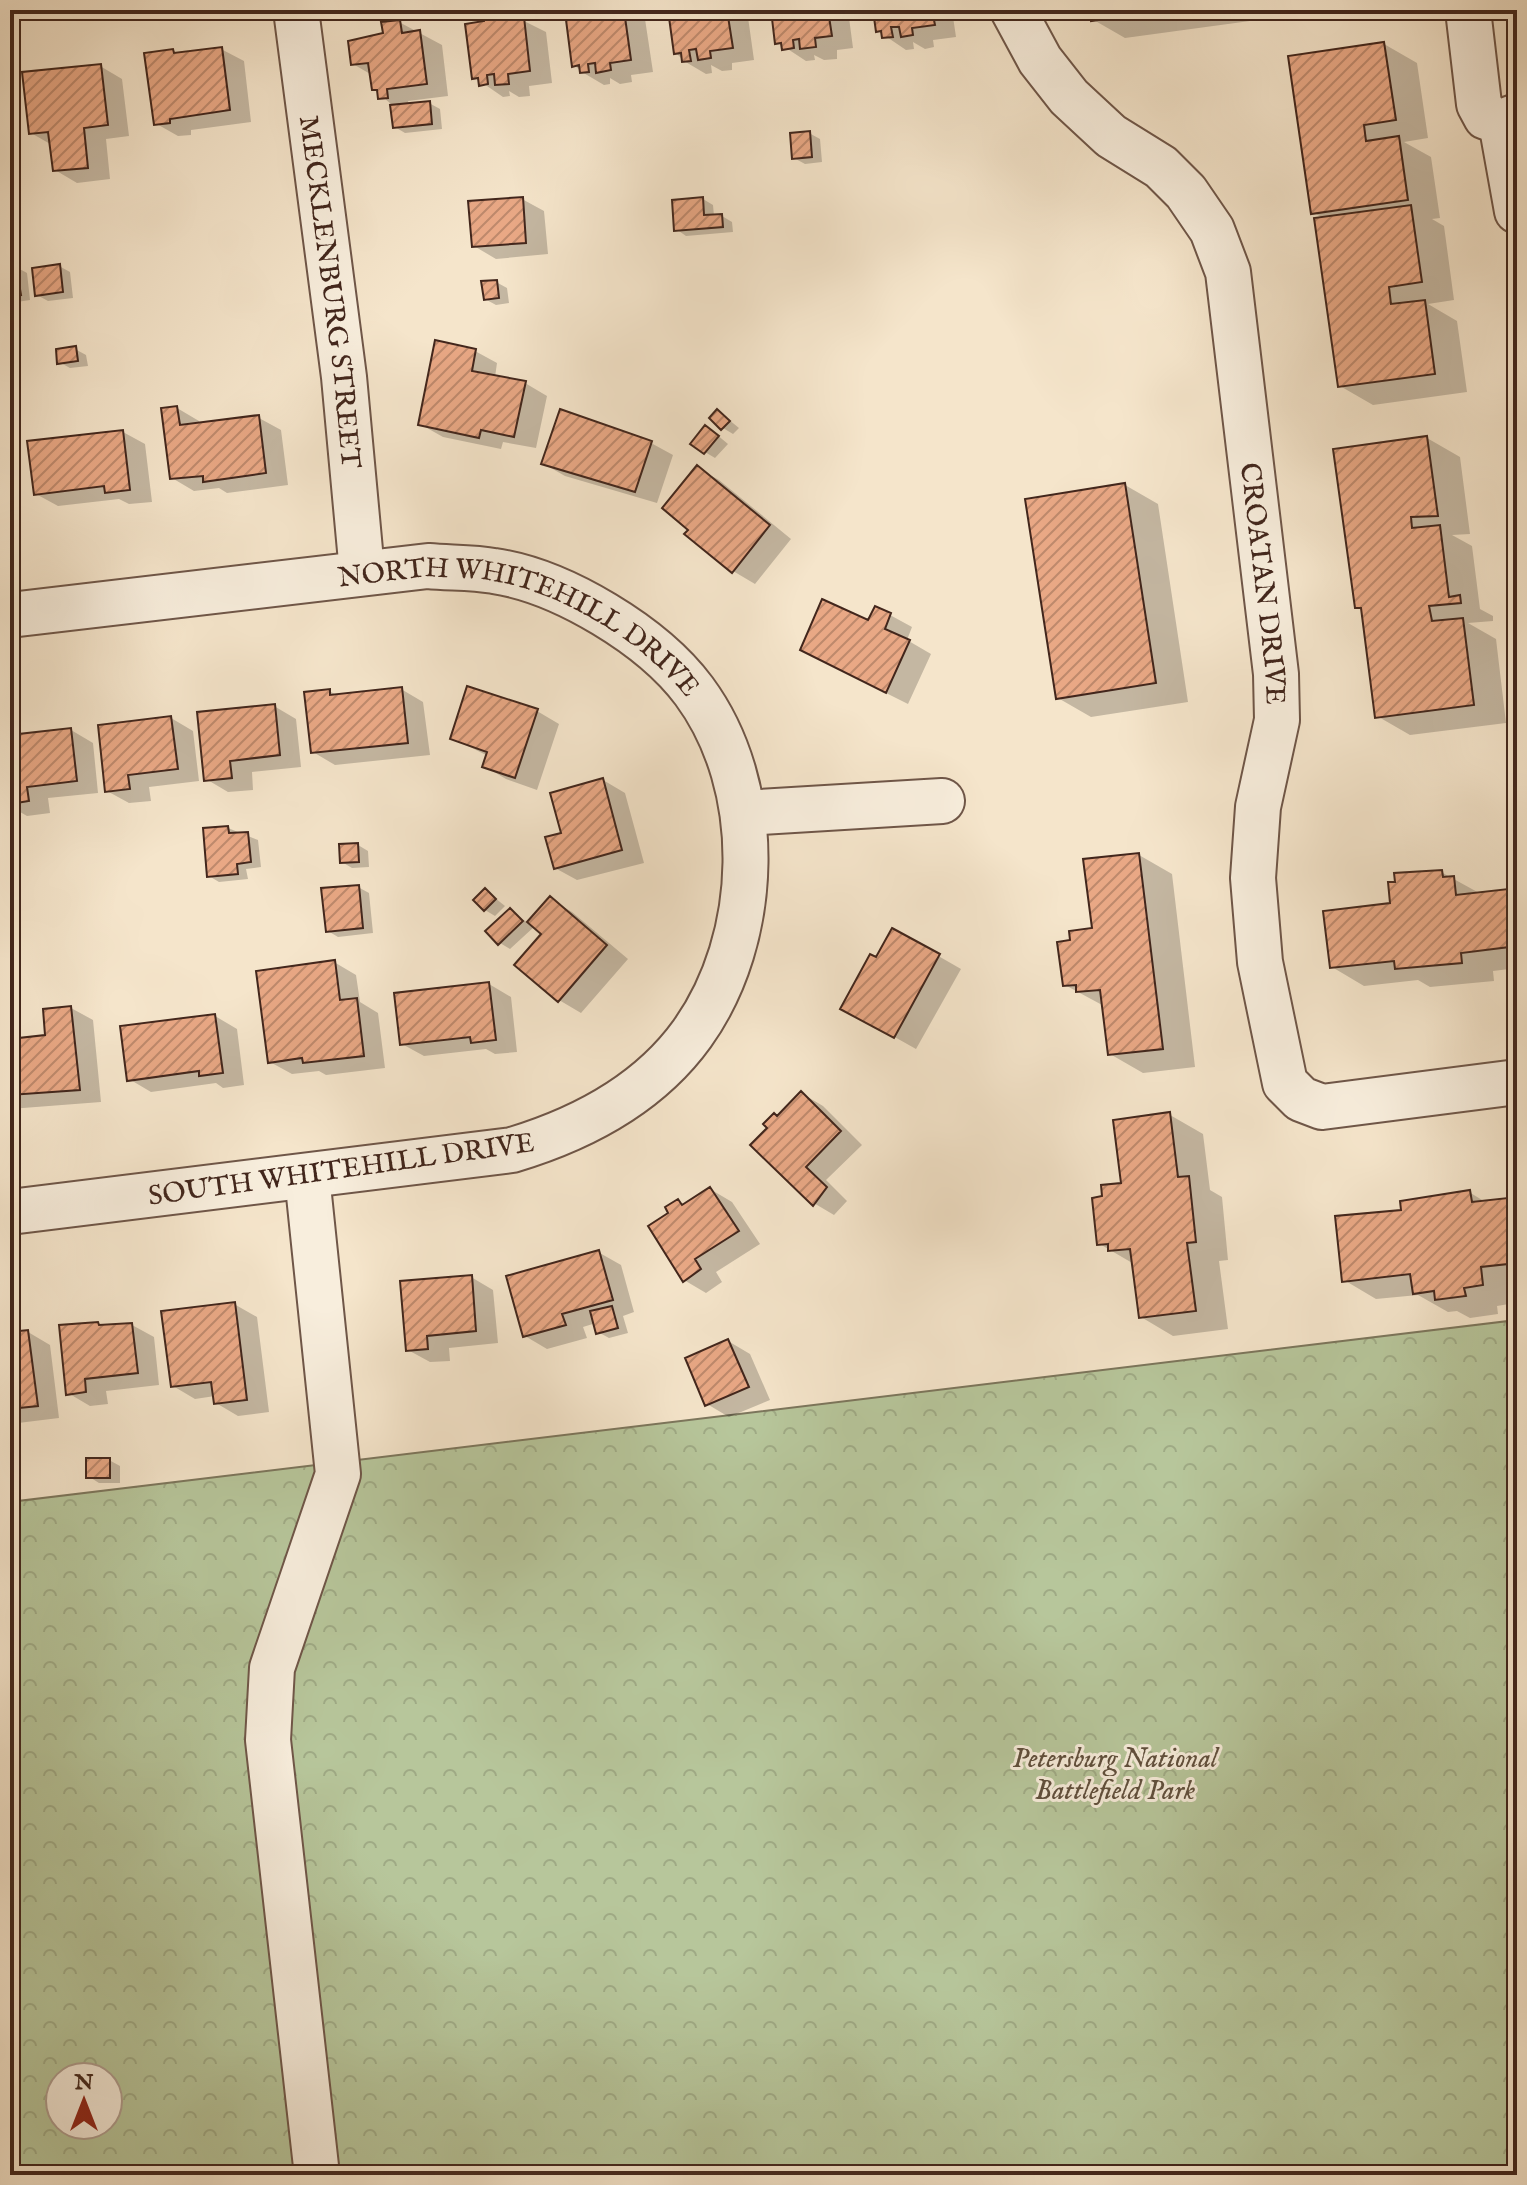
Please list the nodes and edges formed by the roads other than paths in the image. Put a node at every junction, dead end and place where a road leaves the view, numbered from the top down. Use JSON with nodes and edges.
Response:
{"nodes":[{"id":1,"x":296,"y":10,"type":"edge"},
{"id":2,"x":1013,"y":10,"type":"edge"},
{"id":3,"x":1468,"y":10,"type":"edge"},
{"id":4,"x":1509,"y":119,"type":"edge"},
{"id":5,"x":1517,"y":211,"type":"edge"},
{"id":6,"x":362,"y":572,"type":"junction"},
{"id":7,"x":10,"y":615,"type":"edge"},
{"id":8,"x":942,"y":801,"type":"dead end"},
{"id":9,"x":743,"y":813,"type":"junction"},
{"id":10,"x":1517,"y":1082,"type":"edge"},
{"id":11,"x":307,"y":1176,"type":"junction"},
{"id":12,"x":10,"y":1212,"type":"edge"},
{"id":13,"x":317,"y":2175,"type":"edge"}],
"edges":[{"from":1,"to":6,"type":"street","name":"MECKLENBURG STREET"},
{"from":2,"to":10,"type":"street","name":"CROATAN DRIVE"},
{"from":3,"to":4,"type":"street"},
{"from":4,"to":5,"type":"street"},
{"from":6,"to":7,"type":"street","name":"NORTH WHITEHILL DRIVE"},
{"from":6,"to":9,"type":"street","name":"NORTH WHITEHILL DRIVE"},
{"from":8,"to":9,"type":"street"},
{"from":9,"to":11,"type":"street","name":"SOUTH WHITEHILL DRIVE"},
{"from":11,"to":12,"type":"street","name":"SOUTH WHITEHILL DRIVE"},
{"from":11,"to":13,"type":"street"}]}
